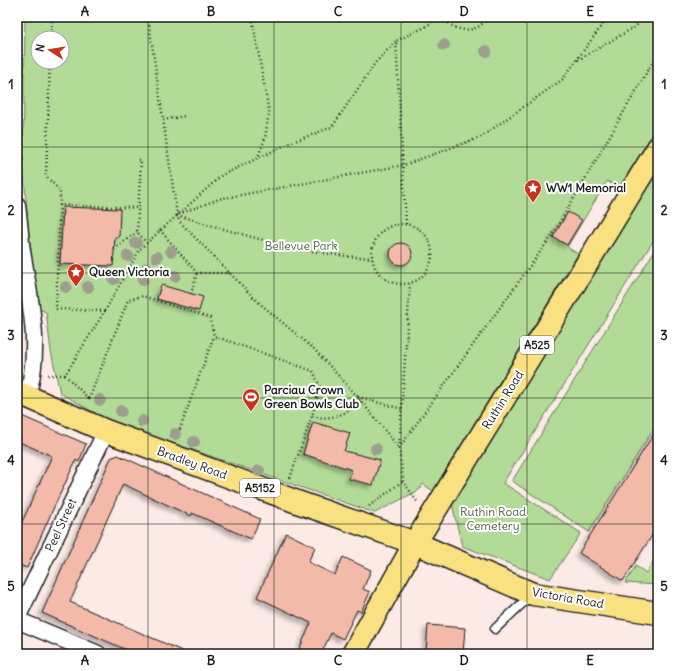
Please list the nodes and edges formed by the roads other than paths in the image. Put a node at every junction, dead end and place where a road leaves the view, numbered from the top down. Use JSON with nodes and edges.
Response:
{"nodes":[{"id":1,"x":658,"y":148,"type":"edge"},
{"id":2,"x":17,"y":205,"type":"edge"},
{"id":3,"x":22,"y":395,"type":"edge"},
{"id":4,"x":106,"y":431,"type":"junction"},
{"id":5,"x":414,"y":542,"type":"junction"},
{"id":6,"x":533,"y":594,"type":"junction"},
{"id":7,"x":658,"y":613,"type":"edge"},
{"id":8,"x":17,"y":619,"type":"edge"},
{"id":9,"x":495,"y":629,"type":"dead end"},
{"id":10,"x":98,"y":654,"type":"edge"},
{"id":11,"x":353,"y":654,"type":"edge"}],
"edges":[{"from":1,"to":5,"type":"main road","name":"Ruthin Road","number":"A525"},
{"from":2,"to":3,"type":"street"},
{"from":3,"to":4,"type":"main road","name":"Bradley Road","number":"A5152"},
{"from":4,"to":5,"type":"main road","name":"Bradley Road","number":"A5152"},
{"from":4,"to":8,"type":"street","name":"Peel Street"},
{"from":5,"to":6,"type":"main road","name":"Victoria Road","number":"A5152"},
{"from":5,"to":11,"type":"main road","name":"Ruthin Road","number":"A525"},
{"from":6,"to":7,"type":"main road","name":"Victoria Road","number":"A5152"},
{"from":6,"to":9,"type":"lane"},
{"from":8,"to":10,"type":"street"}]}
